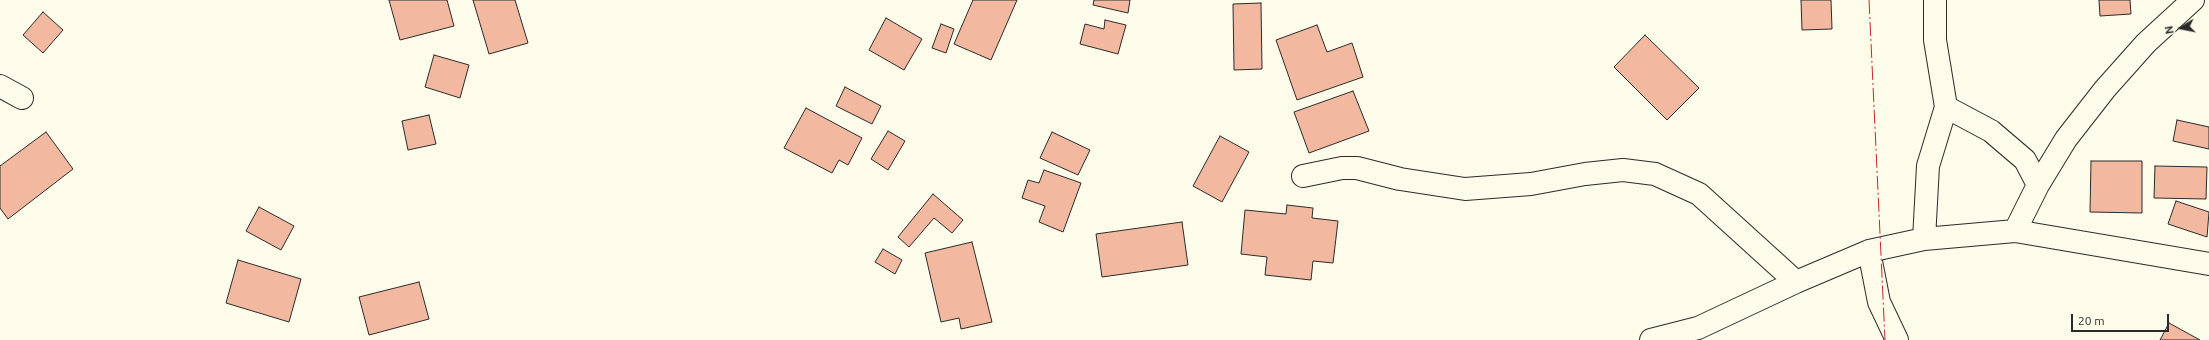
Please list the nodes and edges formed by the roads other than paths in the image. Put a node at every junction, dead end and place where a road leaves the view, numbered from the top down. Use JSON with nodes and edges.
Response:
{"nodes":[{"id":1,"x":1935,"y":0,"type":"edge"},
{"id":2,"x":2193,"y":0,"type":"edge"},
{"id":3,"x":0,"y":86,"type":"edge"},
{"id":4,"x":22,"y":98,"type":"dead end"},
{"id":5,"x":1946,"y":107,"type":"junction"},
{"id":6,"x":1303,"y":176,"type":"dead end"},
{"id":7,"x":2038,"y":185,"type":"junction"},
{"id":8,"x":2015,"y":231,"type":"junction"},
{"id":9,"x":1924,"y":239,"type":"junction"},
{"id":10,"x":1869,"y":251,"type":"junction"},
{"id":11,"x":2209,"y":264,"type":"edge"},
{"id":12,"x":1796,"y":282,"type":"junction"},
{"id":13,"x":1651,"y":340,"type":"edge"},
{"id":14,"x":1897,"y":340,"type":"edge"}],
"edges":[{"from":1,"to":5,"type":"street"},
{"from":2,"to":7,"type":"street"},
{"from":3,"to":4,"type":"street"},
{"from":5,"to":7,"type":"street"},
{"from":5,"to":9,"type":"street"},
{"from":6,"to":12,"type":"street"},
{"from":7,"to":8,"type":"street"},
{"from":8,"to":9,"type":"street"},
{"from":8,"to":11,"type":"street"},
{"from":9,"to":10,"type":"street"},
{"from":10,"to":12,"type":"street"},
{"from":10,"to":14,"type":"street"},
{"from":12,"to":13,"type":"street"}]}
